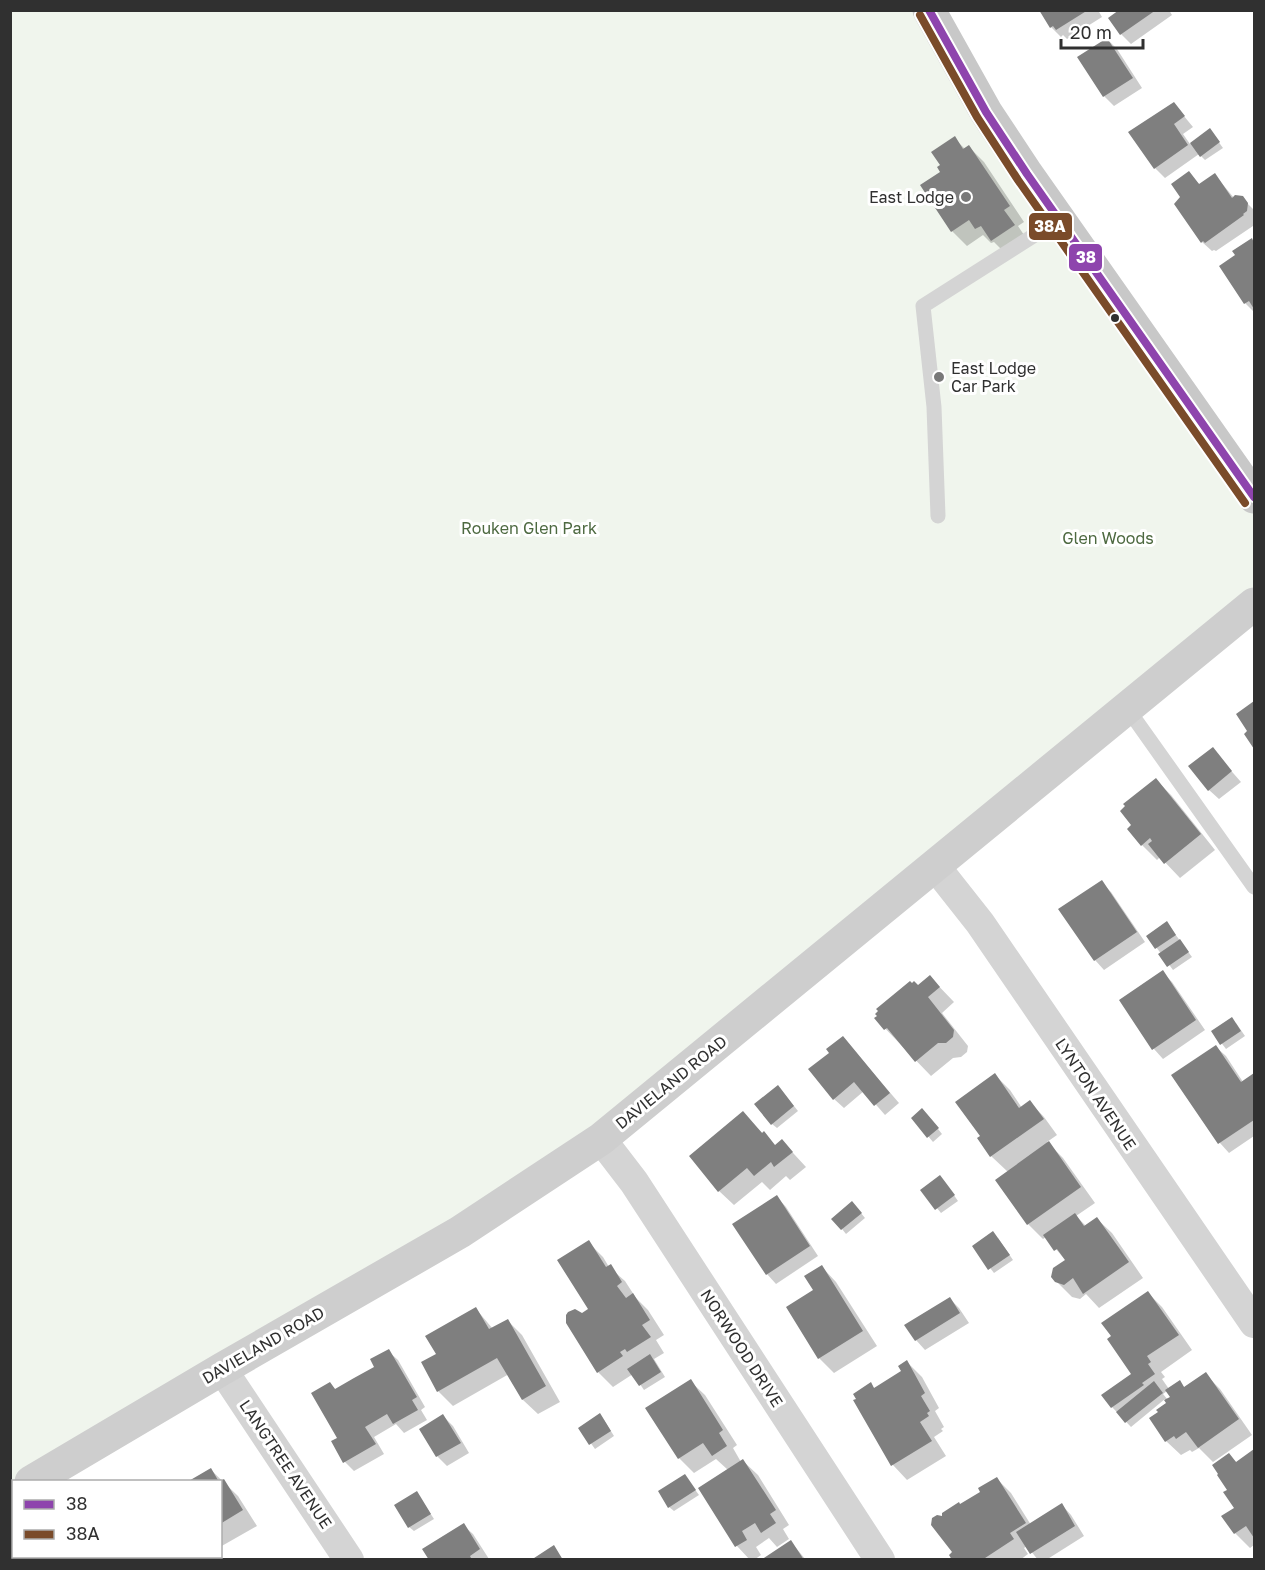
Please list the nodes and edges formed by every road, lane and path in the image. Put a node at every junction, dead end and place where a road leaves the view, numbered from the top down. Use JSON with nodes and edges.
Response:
{"nodes":[{"id":1,"x":930,"y":10,"type":"edge"},
{"id":2,"x":1060,"y":219,"type":"junction"},
{"id":3,"x":1254,"y":497,"type":"edge"},
{"id":4,"x":938,"y":516,"type":"dead end"},
{"id":5,"x":1254,"y":604,"type":"edge"},
{"id":6,"x":1127,"y":708,"type":"junction"},
{"id":7,"x":935,"y":866,"type":"junction"},
{"id":8,"x":1254,"y":886,"type":"edge"},
{"id":9,"x":601,"y":1140,"type":"junction"},
{"id":10,"x":1254,"y":1323,"type":"edge"},
{"id":11,"x":222,"y":1369,"type":"junction"},
{"id":12,"x":34,"y":1480,"type":"edge"},
{"id":13,"x":350,"y":1560,"type":"edge"},
{"id":14,"x":880,"y":1560,"type":"edge"}],
"edges":[{"from":1,"to":2,"type":"main road"},
{"from":2,"to":3,"type":"main road"},
{"from":2,"to":4,"type":"lane"},
{"from":5,"to":6,"type":"street","name":"DAVIELAND ROAD"},
{"from":6,"to":7,"type":"street","name":"DAVIELAND ROAD"},
{"from":6,"to":8,"type":"lane"},
{"from":7,"to":9,"type":"street","name":"DAVIELAND ROAD"},
{"from":7,"to":10,"type":"street","name":"LYNTON AVENUE"},
{"from":9,"to":11,"type":"street","name":"DAVIELAND ROAD"},
{"from":9,"to":14,"type":"street","name":"NORWOOD DRIVE"},
{"from":11,"to":12,"type":"street","name":"DAVIELAND ROAD"},
{"from":11,"to":13,"type":"street","name":"LANGTREE AVENUE"}]}
